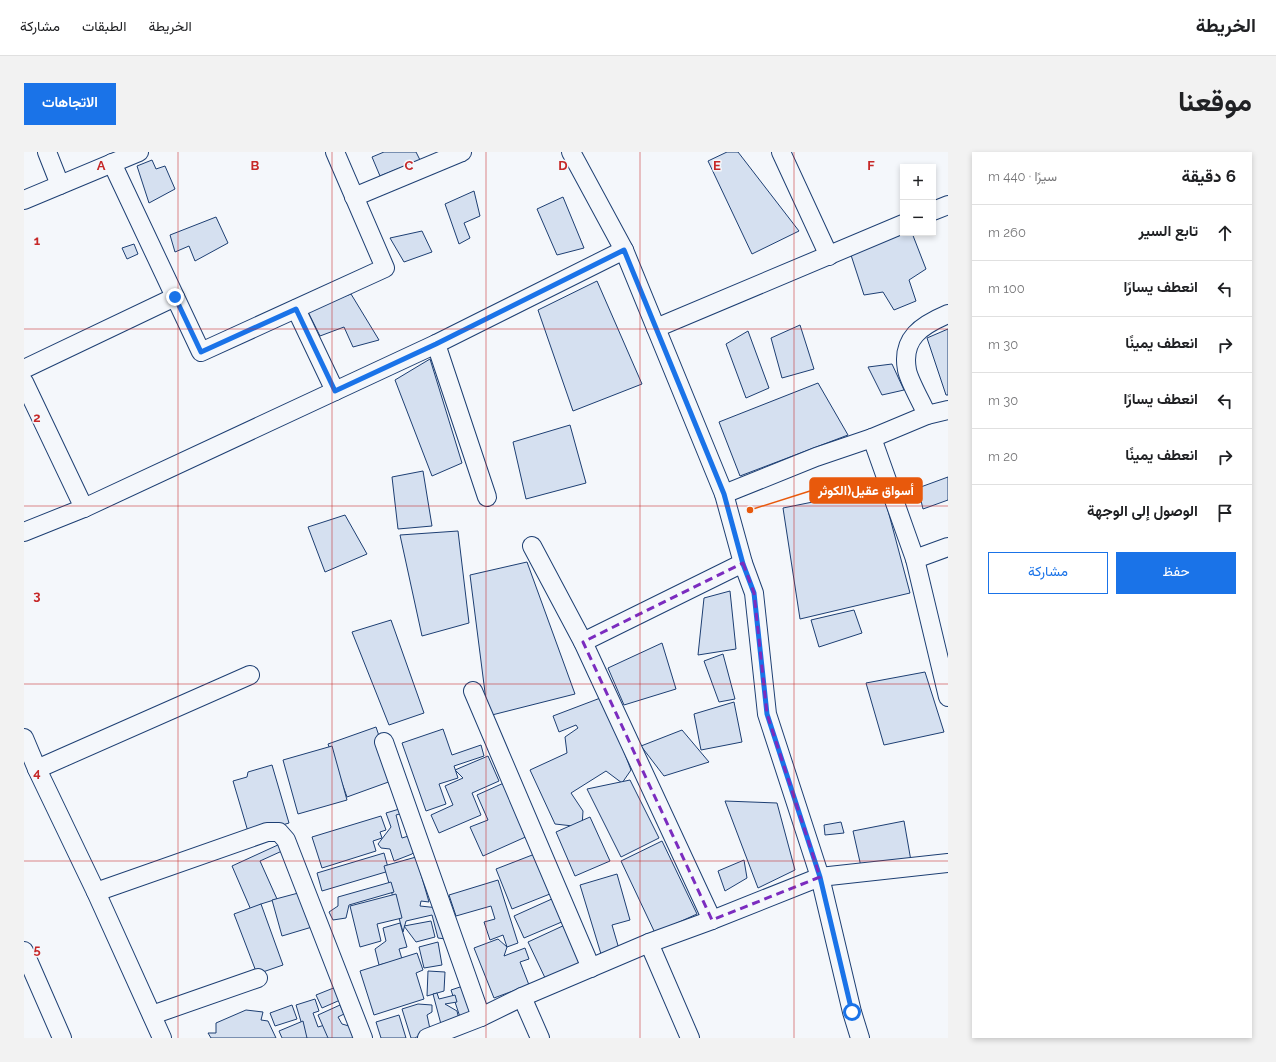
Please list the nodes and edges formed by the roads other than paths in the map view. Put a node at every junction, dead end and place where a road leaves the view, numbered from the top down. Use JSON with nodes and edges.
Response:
{"nodes":[{"id":1,"x":47,"y":152,"type":"edge"},
{"id":2,"x":138,"y":152,"type":"edge"},
{"id":3,"x":335,"y":152,"type":"edge"},
{"id":4,"x":462,"y":152,"type":"edge"},
{"id":5,"x":571,"y":152,"type":"edge"},
{"id":6,"x":781,"y":152,"type":"edge"},
{"id":7,"x":112,"y":163,"type":"junction"},
{"id":8,"x":60,"y":185,"type":"junction"},
{"id":9,"x":354,"y":197,"type":"junction"},
{"id":10,"x":24,"y":200,"type":"edge"},
{"id":11,"x":948,"y":205,"type":"edge"},
{"id":12,"x":936,"y":210,"type":"edge"},
{"id":13,"x":900,"y":225,"type":"edge"},
{"id":14,"x":624,"y":250,"type":"junction"},
{"id":15,"x":829,"y":256,"type":"junction"},
{"id":16,"x":175,"y":297,"type":"junction"},
{"id":17,"x":296,"y":309,"type":"junction"},
{"id":18,"x":948,"y":314,"type":"edge"},
{"id":19,"x":656,"y":328,"type":"junction"},
{"id":20,"x":436,"y":344,"type":"junction"},
{"id":21,"x":24,"y":369,"type":"edge"},
{"id":22,"x":24,"y":382,"type":"edge"},
{"id":23,"x":335,"y":391,"type":"junction"},
{"id":24,"x":948,"y":410,"type":"edge"},
{"id":25,"x":927,"y":415,"type":"junction"},
{"id":26,"x":872,"y":438,"type":"junction"},
{"id":27,"x":724,"y":494,"type":"junction"},
{"id":28,"x":487,"y":497,"type":"dead end"},
{"id":29,"x":84,"y":508,"type":"junction"},
{"id":30,"x":24,"y":532,"type":"edge"},
{"id":31,"x":532,"y":546,"type":"dead end"},
{"id":32,"x":948,"y":547,"type":"edge"},
{"id":33,"x":915,"y":559,"type":"junction"},
{"id":34,"x":743,"y":564,"type":"junction"},
{"id":35,"x":583,"y":642,"type":"junction"},
{"id":36,"x":250,"y":675,"type":"dead end"},
{"id":37,"x":473,"y":691,"type":"dead end"},
{"id":38,"x":948,"y":697,"type":"edge"},
{"id":39,"x":24,"y":738,"type":"edge"},
{"id":40,"x":384,"y":742,"type":"dead end"},
{"id":41,"x":37,"y":769,"type":"junction"},
{"id":42,"x":948,"y":863,"type":"edge"},
{"id":43,"x":820,"y":877,"type":"junction"},
{"id":44,"x":96,"y":892,"type":"junction"},
{"id":45,"x":712,"y":920,"type":"junction"},
{"id":46,"x":649,"y":943,"type":"junction"},
{"id":47,"x":24,"y":951,"type":"edge"},
{"id":48,"x":591,"y":968,"type":"junction"},
{"id":49,"x":258,"y":978,"type":"dead end"},
{"id":50,"x":522,"y":997,"type":"junction"},
{"id":51,"x":152,"y":1015,"type":"junction"},
{"id":52,"x":480,"y":1017,"type":"junction"},
{"id":53,"x":62,"y":1038,"type":"edge"},
{"id":54,"x":162,"y":1038,"type":"edge"},
{"id":55,"x":363,"y":1038,"type":"edge"},
{"id":56,"x":427,"y":1038,"type":"edge"},
{"id":57,"x":540,"y":1038,"type":"edge"},
{"id":58,"x":690,"y":1038,"type":"edge"},
{"id":59,"x":860,"y":1038,"type":"edge"}],
"edges":[{"from":1,"to":8,"type":"street"},
{"from":2,"to":7,"type":"street"},
{"from":3,"to":9,"type":"street"},
{"from":4,"to":9,"type":"street"},
{"from":5,"to":14,"type":"street"},
{"from":6,"to":15,"type":"street"},
{"from":7,"to":8,"type":"street"},
{"from":7,"to":16,"type":"street"},
{"from":8,"to":10,"type":"street"},
{"from":9,"to":17,"type":"street"},
{"from":11,"to":12,"type":"street"},
{"from":13,"to":15,"type":"street"},
{"from":14,"to":19,"type":"street"},
{"from":14,"to":20,"type":"street"},
{"from":15,"to":19,"type":"street"},
{"from":16,"to":17,"type":"street"},
{"from":16,"to":21,"type":"street"},
{"from":17,"to":23,"type":"street"},
{"from":18,"to":25,"type":"street"},
{"from":19,"to":27,"type":"street"},
{"from":20,"to":23,"type":"street"},
{"from":20,"to":28,"type":"street"},
{"from":22,"to":29,"type":"street"},
{"from":23,"to":29,"type":"street"},
{"from":24,"to":25,"type":"street"},
{"from":25,"to":26,"type":"street"},
{"from":26,"to":27,"type":"street"},
{"from":26,"to":33,"type":"street"},
{"from":27,"to":34,"type":"street"},
{"from":29,"to":30,"type":"street"},
{"from":31,"to":35,"type":"street"},
{"from":32,"to":33,"type":"street"},
{"from":33,"to":38,"type":"street"},
{"from":34,"to":35,"type":"street"},
{"from":34,"to":43,"type":"street"},
{"from":35,"to":45,"type":"street"},
{"from":36,"to":41,"type":"street"},
{"from":37,"to":48,"type":"street"},
{"from":39,"to":41,"type":"street"},
{"from":40,"to":52,"type":"street"},
{"from":41,"to":44,"type":"street"},
{"from":42,"to":43,"type":"street"},
{"from":43,"to":45,"type":"street"},
{"from":43,"to":59,"type":"street"},
{"from":44,"to":51,"type":"street"},
{"from":44,"to":55,"type":"street"},
{"from":45,"to":46,"type":"street"},
{"from":46,"to":48,"type":"street"},
{"from":46,"to":58,"type":"street"},
{"from":47,"to":53,"type":"street"},
{"from":48,"to":50,"type":"street"},
{"from":49,"to":51,"type":"street"},
{"from":50,"to":52,"type":"street"},
{"from":50,"to":57,"type":"street"},
{"from":51,"to":54,"type":"street"},
{"from":52,"to":56,"type":"street"}]}
